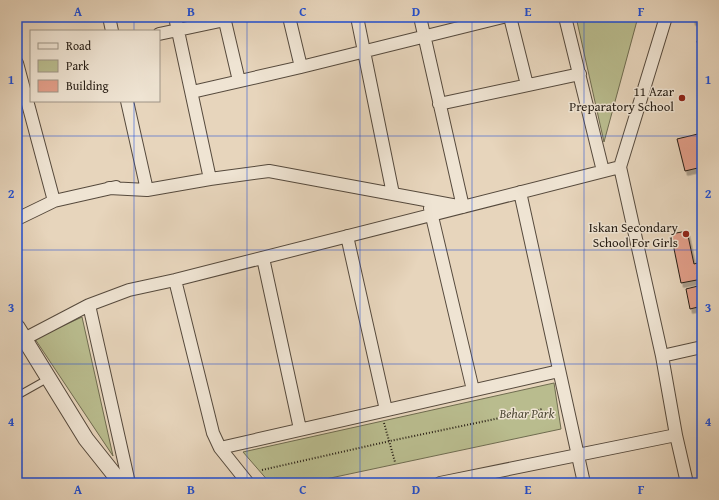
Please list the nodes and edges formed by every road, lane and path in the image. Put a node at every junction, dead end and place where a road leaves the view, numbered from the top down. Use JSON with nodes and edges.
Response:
{"nodes":[{"id":1,"x":109,"y":17,"type":"edge"},
{"id":2,"x":176,"y":17,"type":"edge"},
{"id":3,"x":289,"y":17,"type":"edge"},
{"id":4,"x":357,"y":17,"type":"edge"},
{"id":5,"x":420,"y":17,"type":"edge"},
{"id":6,"x":502,"y":17,"type":"edge"},
{"id":7,"x":510,"y":17,"type":"edge"},
{"id":8,"x":565,"y":17,"type":"edge"},
{"id":9,"x":666,"y":17,"type":"edge"},
{"id":10,"x":224,"y":19,"type":"edge"},
{"id":11,"x":112,"y":30,"type":"edge"},
{"id":12,"x":178,"y":30,"type":"junction"},
{"id":13,"x":160,"y":34,"type":"edge"},
{"id":14,"x":425,"y":36,"type":"junction"},
{"id":15,"x":364,"y":52,"type":"junction"},
{"id":16,"x":17,"y":63,"type":"edge"},
{"id":17,"x":301,"y":67,"type":"junction"},
{"id":18,"x":580,"y":74,"type":"junction"},
{"id":19,"x":238,"y":81,"type":"junction"},
{"id":20,"x":527,"y":85,"type":"junction"},
{"id":21,"x":192,"y":92,"type":"junction"},
{"id":22,"x":127,"y":102,"type":"edge"},
{"id":23,"x":439,"y":104,"type":"junction"},
{"id":24,"x":620,"y":167,"type":"junction"},
{"id":25,"x":603,"y":171,"type":"junction"},
{"id":26,"x":210,"y":179,"type":"junction"},
{"id":27,"x":146,"y":186,"type":"junction"},
{"id":28,"x":520,"y":192,"type":"junction"},
{"id":29,"x":393,"y":194,"type":"junction"},
{"id":30,"x":54,"y":201,"type":"junction"},
{"id":31,"x":428,"y":201,"type":"junction"},
{"id":32,"x":463,"y":208,"type":"junction"},
{"id":33,"x":431,"y":215,"type":"junction"},
{"id":34,"x":17,"y":219,"type":"edge"},
{"id":35,"x":347,"y":236,"type":"junction"},
{"id":36,"x":263,"y":258,"type":"junction"},
{"id":37,"x":175,"y":280,"type":"junction"},
{"id":38,"x":89,"y":305,"type":"junction"},
{"id":39,"x":21,"y":333,"type":"edge"},
{"id":40,"x":702,"y":347,"type":"edge"},
{"id":41,"x":662,"y":356,"type":"junction"},
{"id":42,"x":559,"y":371,"type":"junction"},
{"id":43,"x":49,"y":378,"type":"junction"},
{"id":44,"x":472,"y":390,"type":"junction"},
{"id":45,"x":17,"y":396,"type":"edge"},
{"id":46,"x":543,"y":409,"type":"dead end"},
{"id":47,"x":385,"y":416,"type":"junction"},
{"id":48,"x":300,"y":429,"type":"junction"},
{"id":49,"x":676,"y":435,"type":"junction"},
{"id":50,"x":390,"y":441,"type":"junction"},
{"id":51,"x":220,"y":448,"type":"junction"},
{"id":52,"x":578,"y":455,"type":"junction"},
{"id":53,"x":395,"y":462,"type":"dead end"},
{"id":54,"x":262,"y":470,"type":"dead end"},
{"id":55,"x":495,"y":478,"type":"edge"},
{"id":56,"x":121,"y":483,"type":"edge"},
{"id":57,"x":129,"y":483,"type":"edge"},
{"id":58,"x":248,"y":483,"type":"edge"},
{"id":59,"x":440,"y":483,"type":"edge"},
{"id":60,"x":584,"y":483,"type":"edge"},
{"id":61,"x":687,"y":483,"type":"edge"}],
"edges":[{"from":1,"to":11,"type":"street"},
{"from":2,"to":12,"type":"street"},
{"from":3,"to":17,"type":"street"},
{"from":4,"to":15,"type":"street"},
{"from":5,"to":14,"type":"street"},
{"from":6,"to":14,"type":"street"},
{"from":7,"to":20,"type":"street"},
{"from":8,"to":18,"type":"street"},
{"from":9,"to":24,"type":"street"},
{"from":10,"to":12,"type":"street"},
{"from":10,"to":19,"type":"street"},
{"from":12,"to":13,"type":"street"},
{"from":12,"to":21,"type":"street"},
{"from":14,"to":15,"type":"street"},
{"from":14,"to":23,"type":"street"},
{"from":15,"to":17,"type":"street"},
{"from":15,"to":29,"type":"street"},
{"from":16,"to":30,"type":"street"},
{"from":17,"to":19,"type":"street"},
{"from":18,"to":20,"type":"street"},
{"from":18,"to":25,"type":"street"},
{"from":19,"to":21,"type":"street"},
{"from":20,"to":23,"type":"street"},
{"from":21,"to":26,"type":"street"},
{"from":22,"to":27,"type":"street"},
{"from":23,"to":32,"type":"street"},
{"from":24,"to":25,"type":"street"},
{"from":24,"to":41,"type":"street"},
{"from":25,"to":28,"type":"street"},
{"from":26,"to":27,"type":"street"},
{"from":26,"to":29,"type":"street"},
{"from":27,"to":30,"type":"street"},
{"from":28,"to":32,"type":"street"},
{"from":28,"to":42,"type":"street"},
{"from":29,"to":31,"type":"street"},
{"from":30,"to":34,"type":"street"},
{"from":31,"to":32,"type":"street"},
{"from":31,"to":33,"type":"street"},
{"from":32,"to":33,"type":"street"},
{"from":33,"to":35,"type":"street"},
{"from":33,"to":44,"type":"street"},
{"from":35,"to":36,"type":"street"},
{"from":35,"to":47,"type":"street"},
{"from":36,"to":37,"type":"street"},
{"from":36,"to":48,"type":"street"},
{"from":37,"to":38,"type":"street"},
{"from":37,"to":51,"type":"street"},
{"from":38,"to":39,"type":"street"},
{"from":38,"to":57,"type":"street"},
{"from":39,"to":43,"type":"street"},
{"from":40,"to":41,"type":"street"},
{"from":41,"to":49,"type":"street"},
{"from":42,"to":44,"type":"street"},
{"from":42,"to":52,"type":"street"},
{"from":43,"to":45,"type":"lane"},
{"from":43,"to":56,"type":"street"},
{"from":44,"to":47,"type":"street"},
{"from":46,"to":50,"type":"path"},
{"from":47,"to":48,"type":"street"},
{"from":47,"to":50,"type":"path"},
{"from":48,"to":51,"type":"street"},
{"from":49,"to":52,"type":"street"},
{"from":49,"to":61,"type":"street"},
{"from":50,"to":53,"type":"path"},
{"from":50,"to":54,"type":"path"},
{"from":51,"to":58,"type":"street"},
{"from":52,"to":55,"type":"street"},
{"from":52,"to":60,"type":"street"},
{"from":55,"to":59,"type":"street"}]}
